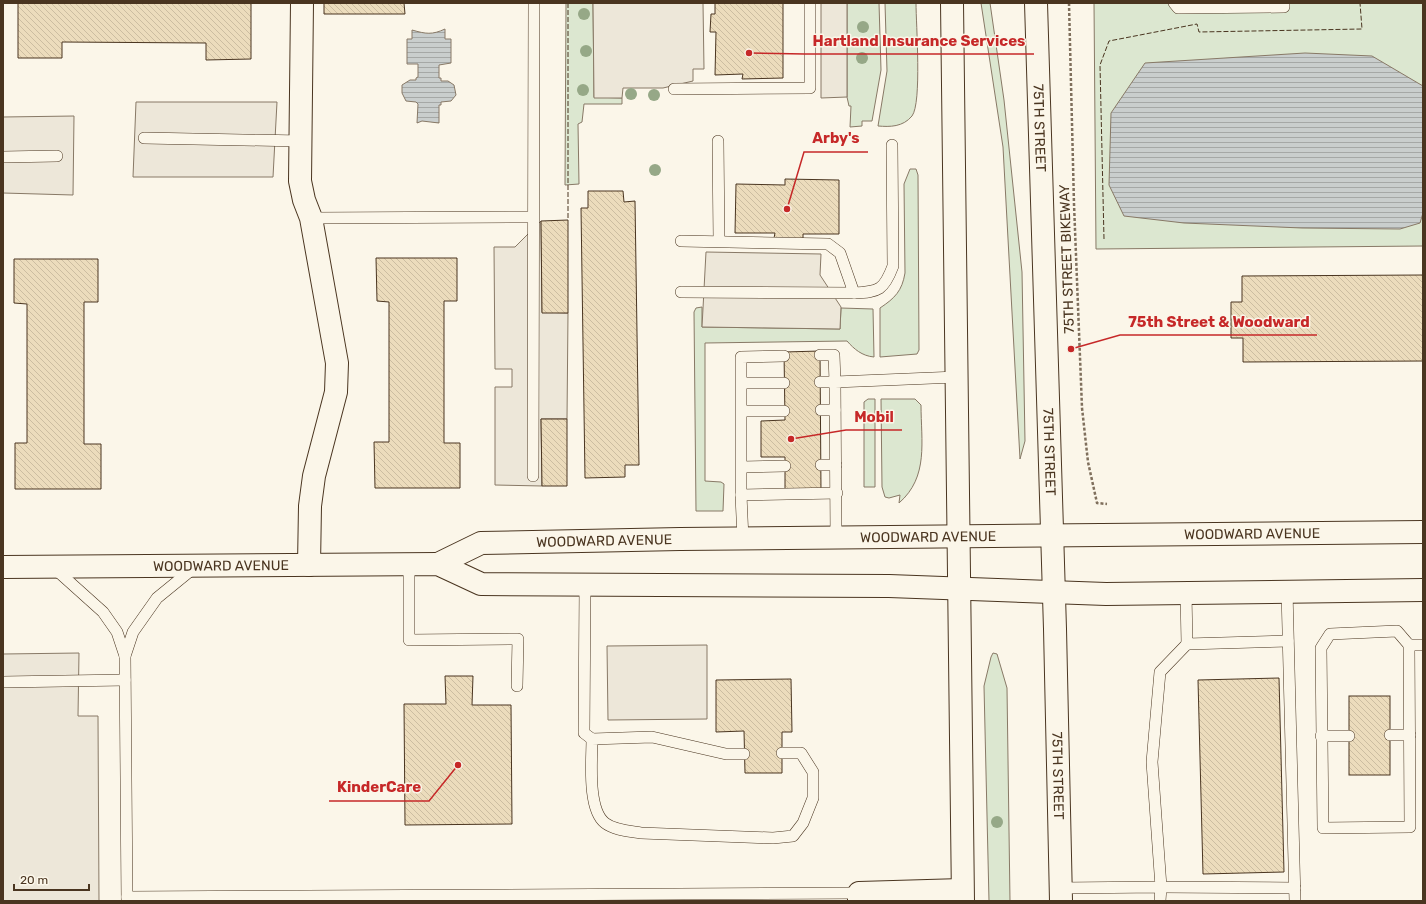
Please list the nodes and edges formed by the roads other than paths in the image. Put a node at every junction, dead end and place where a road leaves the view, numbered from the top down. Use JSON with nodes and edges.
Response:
{"nodes":[{"id":1,"x":302,"y":3,"type":"edge"},
{"id":2,"x":534,"y":3,"type":"edge"},
{"id":3,"x":810,"y":3,"type":"edge"},
{"id":4,"x":952,"y":3,"type":"edge"},
{"id":5,"x":1036,"y":3,"type":"edge"},
{"id":6,"x":1174,"y":3,"type":"edge"},
{"id":7,"x":1284,"y":3,"type":"edge"},
{"id":8,"x":674,"y":89,"type":"dead end"},
{"id":9,"x":144,"y":138,"type":"dead end"},
{"id":10,"x":300,"y":141,"type":"junction"},
{"id":11,"x":718,"y":142,"type":"dead end"},
{"id":12,"x":892,"y":145,"type":"dead end"},
{"id":13,"x":3,"y":156,"type":"edge"},
{"id":14,"x":57,"y":156,"type":"dead end"},
{"id":15,"x":533,"y":217,"type":"junction"},
{"id":16,"x":311,"y":218,"type":"junction"},
{"id":17,"x":682,"y":241,"type":"dead end"},
{"id":18,"x":719,"y":242,"type":"junction"},
{"id":19,"x":681,"y":292,"type":"dead end"},
{"id":20,"x":854,"y":293,"type":"junction"},
{"id":21,"x":820,"y":355,"type":"dead end"},
{"id":22,"x":784,"y":356,"type":"dead end"},
{"id":23,"x":957,"y":377,"type":"junction"},
{"id":24,"x":820,"y":382,"type":"dead end"},
{"id":25,"x":835,"y":382,"type":"junction"},
{"id":26,"x":742,"y":383,"type":"junction"},
{"id":27,"x":784,"y":383,"type":"dead end"},
{"id":28,"x":821,"y":410,"type":"dead end"},
{"id":29,"x":836,"y":410,"type":"junction"},
{"id":30,"x":742,"y":411,"type":"junction"},
{"id":31,"x":784,"y":411,"type":"dead end"},
{"id":32,"x":821,"y":465,"type":"dead end"},
{"id":33,"x":836,"y":465,"type":"junction"},
{"id":34,"x":785,"y":466,"type":"dead end"},
{"id":35,"x":742,"y":467,"type":"junction"},
{"id":36,"x":533,"y":476,"type":"dead end"},
{"id":37,"x":836,"y":493,"type":"junction"},
{"id":38,"x":741,"y":495,"type":"junction"},
{"id":39,"x":1423,"y":532,"type":"edge"},
{"id":40,"x":1052,"y":536,"type":"junction"},
{"id":41,"x":958,"y":537,"type":"junction"},
{"id":42,"x":836,"y":538,"type":"junction"},
{"id":43,"x":743,"y":539,"type":"junction"},
{"id":44,"x":409,"y":564,"type":"junction"},
{"id":45,"x":438,"y":564,"type":"junction"},
{"id":46,"x":309,"y":565,"type":"junction"},
{"id":47,"x":197,"y":566,"type":"junction"},
{"id":48,"x":3,"y":567,"type":"edge"},
{"id":49,"x":52,"y":567,"type":"junction"},
{"id":50,"x":585,"y":585,"type":"junction"},
{"id":51,"x":958,"y":590,"type":"junction"},
{"id":52,"x":1423,"y":590,"type":"edge"},
{"id":53,"x":1054,"y":592,"type":"junction"},
{"id":54,"x":1287,"y":592,"type":"junction"},
{"id":55,"x":1186,"y":593,"type":"junction"},
{"id":56,"x":1288,"y":641,"type":"junction"},
{"id":57,"x":1187,"y":644,"type":"junction"},
{"id":58,"x":1409,"y":645,"type":"junction"},
{"id":59,"x":1423,"y":645,"type":"edge"},
{"id":60,"x":126,"y":656,"type":"junction"},
{"id":61,"x":126,"y":680,"type":"junction"},
{"id":62,"x":3,"y":682,"type":"edge"},
{"id":63,"x":517,"y":686,"type":"dead end"},
{"id":64,"x":1390,"y":735,"type":"dead end"},
{"id":65,"x":1410,"y":735,"type":"junction"},
{"id":66,"x":1321,"y":736,"type":"junction"},
{"id":67,"x":1349,"y":736,"type":"dead end"},
{"id":68,"x":592,"y":739,"type":"junction"},
{"id":69,"x":782,"y":753,"type":"dead end"},
{"id":70,"x":744,"y":754,"type":"dead end"},
{"id":71,"x":1161,"y":887,"type":"junction"},
{"id":72,"x":1295,"y":888,"type":"junction"},
{"id":73,"x":1061,"y":895,"type":"edge"},
{"id":74,"x":962,"y":896,"type":"edge"},
{"id":75,"x":859,"y":897,"type":"edge"},
{"id":76,"x":599,"y":898,"type":"edge"},
{"id":77,"x":127,"y":899,"type":"edge"},
{"id":78,"x":1160,"y":901,"type":"edge"},
{"id":79,"x":1295,"y":901,"type":"edge"}],
"edges":[{"from":1,"to":10,"type":"main road"},
{"from":2,"to":15,"type":"lane"},
{"from":3,"to":8,"type":"lane"},
{"from":4,"to":23,"type":"main road"},
{"from":5,"to":40,"type":"main road","name":"75TH STREET"},
{"from":6,"to":7,"type":"lane"},
{"from":9,"to":10,"type":"lane"},
{"from":10,"to":16,"type":"main road"},
{"from":11,"to":18,"type":"lane"},
{"from":12,"to":20,"type":"lane"},
{"from":13,"to":14,"type":"lane"},
{"from":15,"to":16,"type":"lane"},
{"from":15,"to":36,"type":"lane"},
{"from":16,"to":46,"type":"main road"},
{"from":17,"to":18,"type":"lane"},
{"from":18,"to":20,"type":"lane"},
{"from":19,"to":20,"type":"lane"},
{"from":21,"to":25,"type":"lane"},
{"from":22,"to":26,"type":"lane"},
{"from":23,"to":25,"type":"lane"},
{"from":23,"to":41,"type":"main road"},
{"from":24,"to":25,"type":"lane"},
{"from":25,"to":29,"type":"lane"},
{"from":26,"to":27,"type":"lane"},
{"from":26,"to":30,"type":"lane"},
{"from":28,"to":29,"type":"lane"},
{"from":29,"to":33,"type":"lane"},
{"from":30,"to":31,"type":"lane"},
{"from":30,"to":35,"type":"lane"},
{"from":32,"to":33,"type":"lane"},
{"from":33,"to":37,"type":"lane"},
{"from":34,"to":35,"type":"lane"},
{"from":35,"to":38,"type":"lane"},
{"from":37,"to":38,"type":"lane"},
{"from":37,"to":42,"type":"lane"},
{"from":38,"to":43,"type":"lane"},
{"from":39,"to":40,"type":"main road","name":"WOODWARD AVENUE"},
{"from":40,"to":41,"type":"main road","name":"WOODWARD AVENUE"},
{"from":40,"to":53,"type":"main road","name":"75TH STREET"},
{"from":41,"to":42,"type":"main road","name":"WOODWARD AVENUE"},
{"from":41,"to":51,"type":"main road"},
{"from":42,"to":43,"type":"main road","name":"WOODWARD AVENUE"},
{"from":43,"to":45,"type":"main road","name":"WOODWARD AVENUE"},
{"from":44,"to":45,"type":"main road","name":"WOODWARD AVENUE"},
{"from":44,"to":46,"type":"main road","name":"WOODWARD AVENUE"},
{"from":44,"to":63,"type":"lane"},
{"from":45,"to":50,"type":"main road","name":"WOODWARD AVENUE"},
{"from":46,"to":47,"type":"main road","name":"WOODWARD AVENUE"},
{"from":47,"to":49,"type":"main road","name":"WOODWARD AVENUE"},
{"from":47,"to":60,"type":"lane"},
{"from":48,"to":49,"type":"main road","name":"WOODWARD AVENUE"},
{"from":49,"to":60,"type":"lane"},
{"from":50,"to":51,"type":"main road","name":"WOODWARD AVENUE"},
{"from":50,"to":68,"type":"lane"},
{"from":51,"to":53,"type":"main road","name":"WOODWARD AVENUE"},
{"from":51,"to":74,"type":"main road"},
{"from":52,"to":54,"type":"main road","name":"WOODWARD AVENUE"},
{"from":53,"to":55,"type":"main road","name":"WOODWARD AVENUE"},
{"from":53,"to":73,"type":"main road","name":"75TH STREET"},
{"from":54,"to":55,"type":"main road","name":"WOODWARD AVENUE"},
{"from":54,"to":56,"type":"lane"},
{"from":55,"to":57,"type":"lane"},
{"from":56,"to":57,"type":"lane"},
{"from":56,"to":72,"type":"lane"},
{"from":57,"to":71,"type":"lane"},
{"from":58,"to":59,"type":"lane"},
{"from":58,"to":65,"type":"lane"},
{"from":58,"to":66,"type":"lane"},
{"from":60,"to":61,"type":"lane"},
{"from":61,"to":62,"type":"lane"},
{"from":61,"to":77,"type":"lane"},
{"from":64,"to":65,"type":"lane"},
{"from":65,"to":66,"type":"lane"},
{"from":66,"to":67,"type":"lane"},
{"from":68,"to":69,"type":"lane"},
{"from":68,"to":70,"type":"lane"},
{"from":71,"to":72,"type":"lane"},
{"from":71,"to":73,"type":"lane"},
{"from":71,"to":78,"type":"lane"},
{"from":72,"to":79,"type":"lane"},
{"from":74,"to":75,"type":"main road"},
{"from":75,"to":76,"type":"lane"},
{"from":76,"to":77,"type":"lane"}]}
